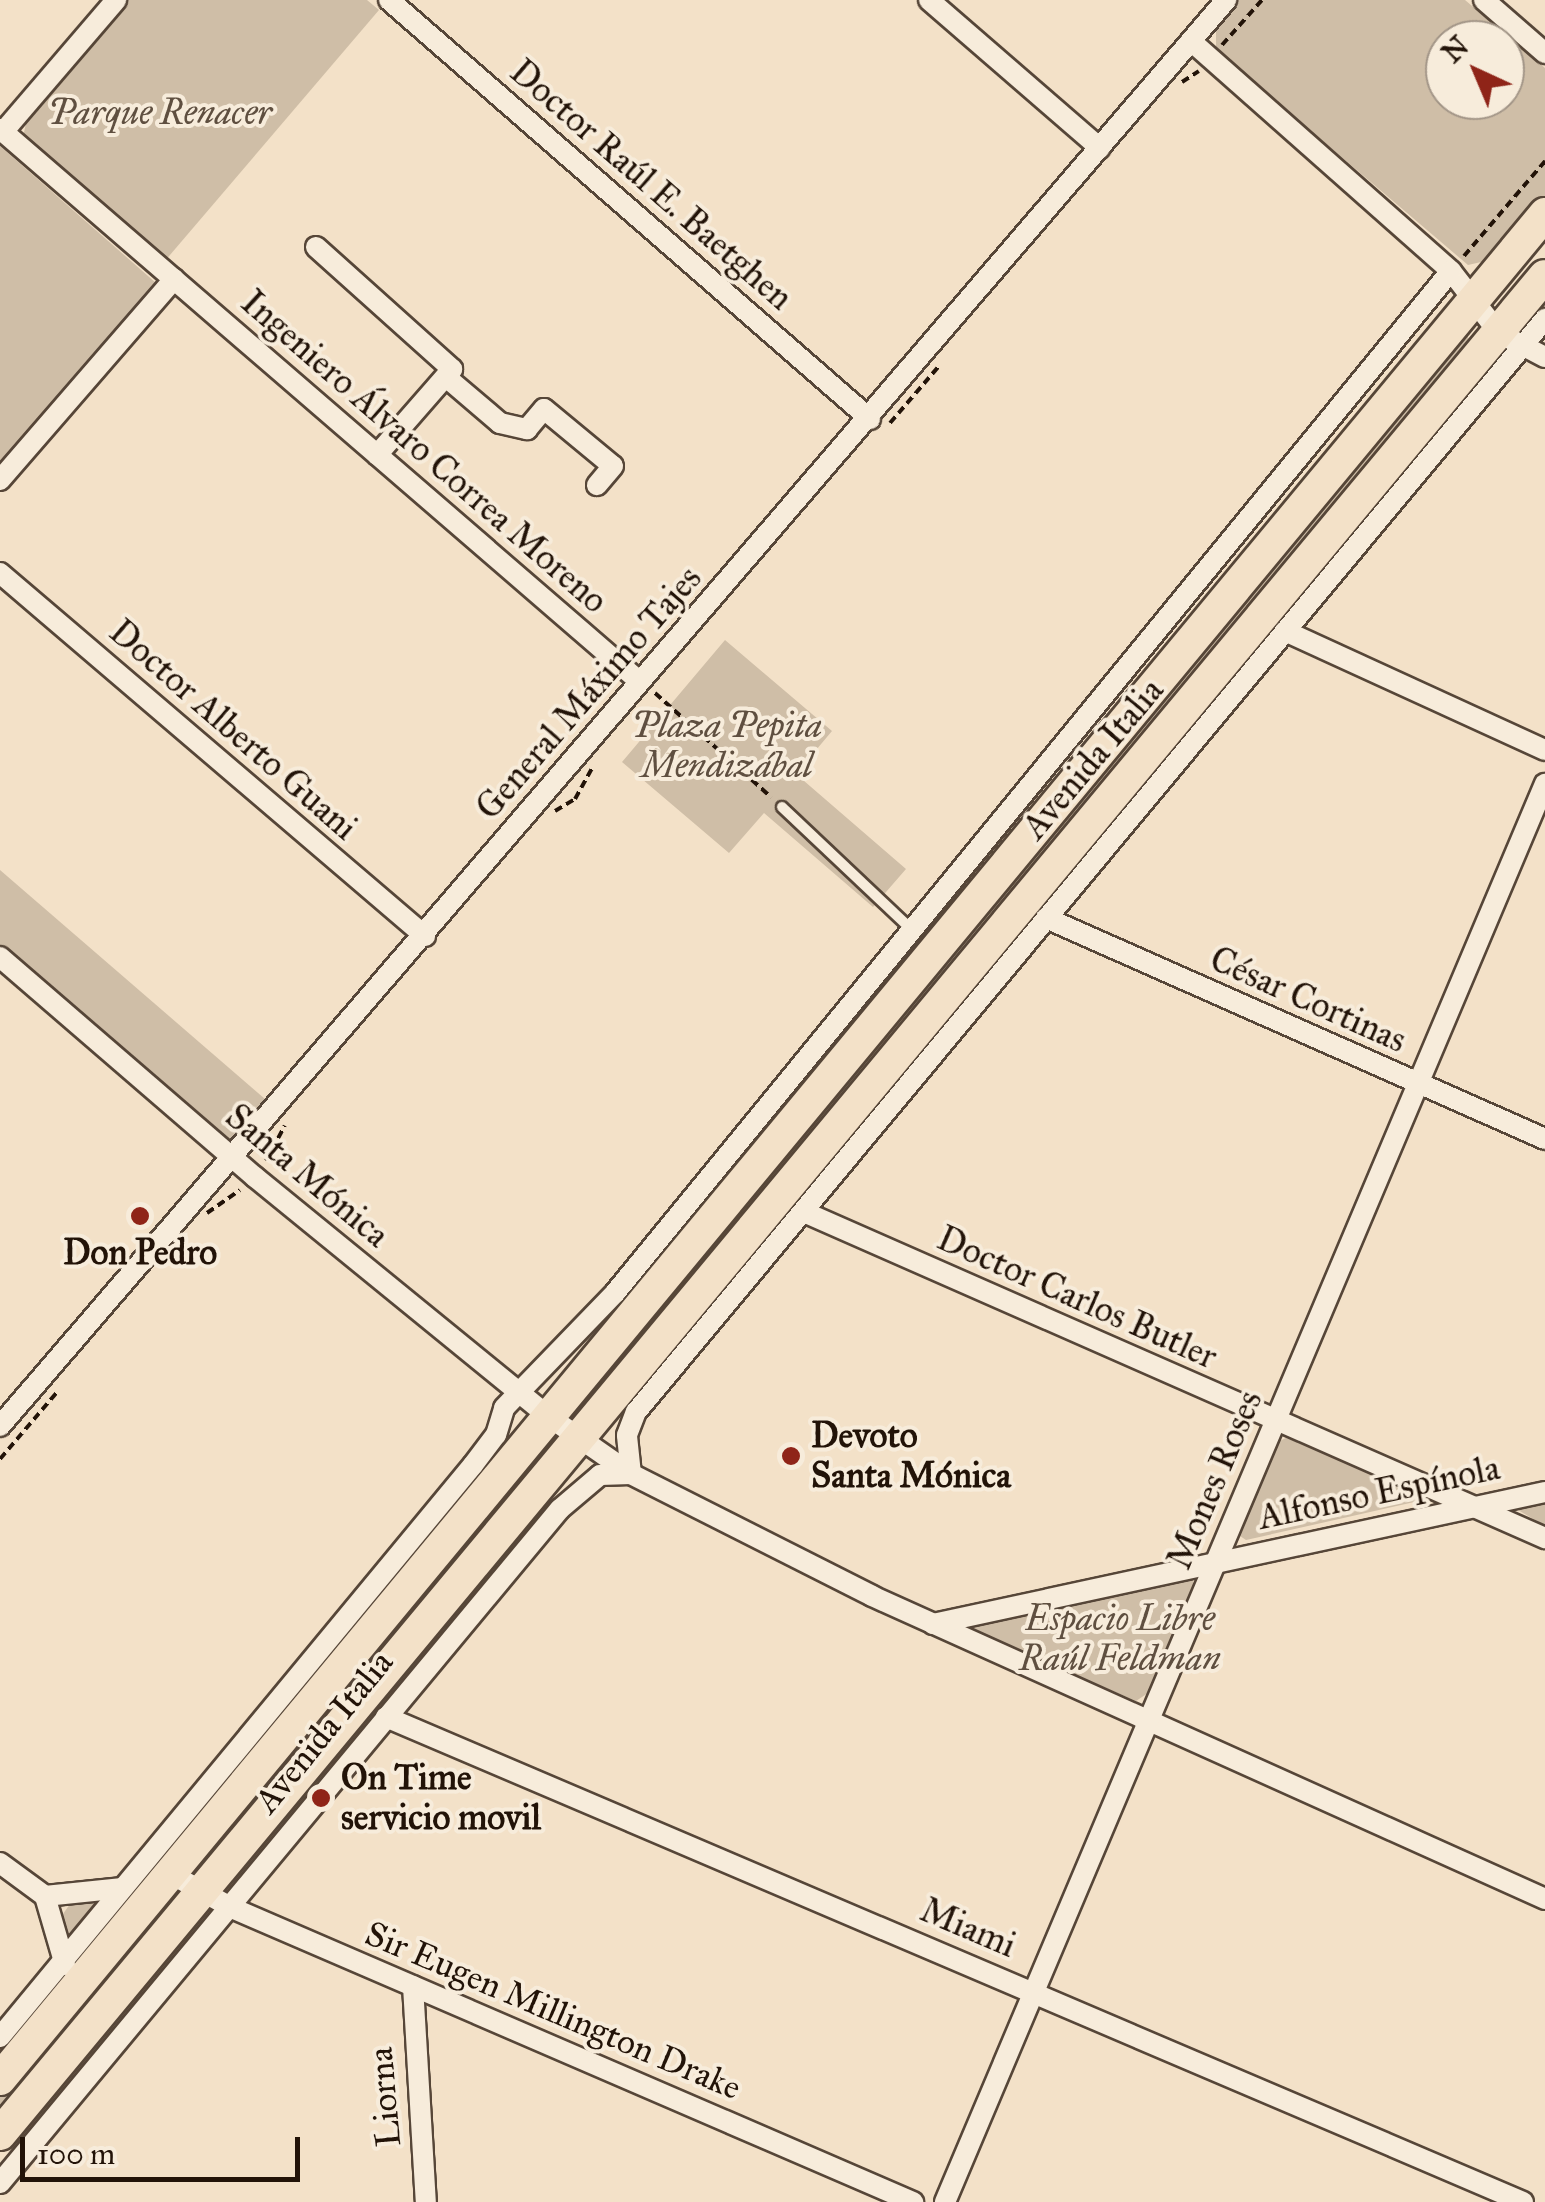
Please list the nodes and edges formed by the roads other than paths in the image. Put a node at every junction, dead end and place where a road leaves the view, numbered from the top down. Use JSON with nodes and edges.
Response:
{"nodes":[{"id":1,"x":116,"y":0,"type":"edge"},
{"id":2,"x":930,"y":0,"type":"edge"},
{"id":3,"x":1226,"y":0,"type":"edge"},
{"id":4,"x":1484,"y":0,"type":"edge"},
{"id":5,"x":403,"y":5,"type":"edge"},
{"id":6,"x":1191,"y":41,"type":"junction"},
{"id":7,"x":1545,"y":53,"type":"edge"},
{"id":8,"x":2,"y":131,"type":"edge"},
{"id":9,"x":1100,"y":148,"type":"junction"},
{"id":10,"x":1545,"y":214,"type":"edge"},
{"id":11,"x":316,"y":247,"type":"dead end"},
{"id":12,"x":1512,"y":255,"type":"junction"},
{"id":13,"x":1450,"y":271,"type":"junction"},
{"id":14,"x":1543,"y":278,"type":"edge"},
{"id":15,"x":174,"y":279,"type":"junction"},
{"id":16,"x":1470,"y":303,"type":"junction"},
{"id":17,"x":1545,"y":320,"type":"edge"},
{"id":18,"x":1509,"y":340,"type":"junction"},
{"id":19,"x":1545,"y":358,"type":"edge"},
{"id":20,"x":446,"y":378,"type":"junction"},
{"id":21,"x":870,"y":419,"type":"junction"},
{"id":22,"x":377,"y":454,"type":"junction"},
{"id":23,"x":0,"y":480,"type":"edge"},
{"id":24,"x":597,"y":485,"type":"dead end"},
{"id":25,"x":0,"y":574,"type":"edge"},
{"id":26,"x":1285,"y":632,"type":"junction"},
{"id":27,"x":639,"y":681,"type":"junction"},
{"id":28,"x":1545,"y":750,"type":"edge"},
{"id":29,"x":1545,"y":784,"type":"edge"},
{"id":30,"x":782,"y":807,"type":"road end"},
{"id":31,"x":1046,"y":918,"type":"junction"},
{"id":32,"x":424,"y":936,"type":"junction"},
{"id":33,"x":923,"y":941,"type":"junction"},
{"id":34,"x":0,"y":958,"type":"edge"},
{"id":35,"x":1417,"y":1084,"type":"junction"},
{"id":36,"x":1545,"y":1140,"type":"edge"},
{"id":37,"x":234,"y":1159,"type":"junction"},
{"id":38,"x":804,"y":1212,"type":"junction"},
{"id":39,"x":715,"y":1296,"type":"junction"},
{"id":40,"x":626,"y":1301,"type":"junction"},
{"id":41,"x":679,"y":1340,"type":"junction"},
{"id":42,"x":518,"y":1392,"type":"junction"},
{"id":43,"x":548,"y":1416,"type":"junction"},
{"id":44,"x":1275,"y":1422,"type":"junction"},
{"id":45,"x":0,"y":1426,"type":"edge"},
{"id":46,"x":578,"y":1438,"type":"junction"},
{"id":47,"x":630,"y":1474,"type":"junction"},
{"id":48,"x":1545,"y":1492,"type":"edge"},
{"id":49,"x":1468,"y":1508,"type":"junction"},
{"id":50,"x":457,"y":1524,"type":"junction"},
{"id":51,"x":1545,"y":1538,"type":"edge"},
{"id":52,"x":487,"y":1546,"type":"junction"},
{"id":53,"x":1217,"y":1560,"type":"junction"},
{"id":54,"x":933,"y":1624,"type":"junction"},
{"id":55,"x":386,"y":1717,"type":"junction"},
{"id":56,"x":1148,"y":1722,"type":"junction"},
{"id":57,"x":0,"y":1863,"type":"edge"},
{"id":58,"x":171,"y":1874,"type":"junction"},
{"id":59,"x":204,"y":1888,"type":"junction"},
{"id":60,"x":122,"y":1889,"type":"junction"},
{"id":61,"x":46,"y":1896,"type":"junction"},
{"id":62,"x":1545,"y":1899,"type":"edge"},
{"id":63,"x":232,"y":1908,"type":"junction"},
{"id":64,"x":65,"y":1959,"type":"junction"},
{"id":65,"x":412,"y":1986,"type":"junction"},
{"id":66,"x":1032,"y":1990,"type":"junction"},
{"id":67,"x":66,"y":2001,"type":"junction"},
{"id":68,"x":0,"y":2036,"type":"edge"},
{"id":69,"x":0,"y":2079,"type":"edge"},
{"id":70,"x":0,"y":2134,"type":"edge"},
{"id":71,"x":0,"y":2183,"type":"edge"},
{"id":72,"x":426,"y":2202,"type":"edge"},
{"id":73,"x":913,"y":2202,"type":"edge"},
{"id":74,"x":945,"y":2202,"type":"edge"},
{"id":75,"x":1523,"y":2202,"type":"edge"}],
"edges":[{"from":1,"to":8,"type":"street"},
{"from":2,"to":9,"type":"street"},
{"from":3,"to":6,"type":"street","name":"General Máximo Tajes"},
{"from":4,"to":7,"type":"street"},
{"from":5,"to":21,"type":"street","name":"Doctor Raúl E. Baetghen"},
{"from":6,"to":9,"type":"street","name":"General Máximo Tajes"},
{"from":6,"to":13,"type":"street"},
{"from":8,"to":15,"type":"street","name":"Ingeniero Álvaro Correa Moreno"},
{"from":9,"to":21,"type":"street","name":"General Máximo Tajes"},
{"from":10,"to":12,"type":"main road","name":"Avenida Italia"},
{"from":11,"to":20,"type":"street"},
{"from":12,"to":14,"type":"street","name":"Avenida Italia"},
{"from":12,"to":16,"type":"main road","name":"Avenida Italia"},
{"from":13,"to":16,"type":"street"},
{"from":13,"to":33,"type":"street","name":"Avenida Italia"},
{"from":14,"to":18,"type":"main road","name":"Avenida Italia"},
{"from":15,"to":22,"type":"street","name":"Ingeniero Álvaro Correa Moreno"},
{"from":15,"to":23,"type":"street"},
{"from":16,"to":18,"type":"street"},
{"from":16,"to":33,"type":"main road","name":"Avenida Italia"},
{"from":17,"to":18,"type":"street","name":"Avenida Italia"},
{"from":18,"to":19,"type":"street"},
{"from":18,"to":26,"type":"street","name":"Avenida Italia"},
{"from":18,"to":39,"type":"main road","name":"Avenida Italia"},
{"from":20,"to":22,"type":"street"},
{"from":20,"to":24,"type":"street"},
{"from":21,"to":27,"type":"street","name":"General Máximo Tajes"},
{"from":22,"to":27,"type":"street","name":"Ingeniero Álvaro Correa Moreno"},
{"from":25,"to":32,"type":"street","name":"Doctor Alberto Guani"},
{"from":26,"to":28,"type":"street"},
{"from":26,"to":31,"type":"street","name":"Avenida Italia"},
{"from":27,"to":32,"type":"street","name":"General Máximo Tajes"},
{"from":29,"to":35,"type":"street","name":"Mones Roses"},
{"from":30,"to":33,"type":"lane"},
{"from":31,"to":35,"type":"street","name":"César Cortinas"},
{"from":31,"to":38,"type":"street","name":"Avenida Italia"},
{"from":32,"to":37,"type":"street","name":"General Máximo Tajes"},
{"from":33,"to":40,"type":"main road","name":"Avenida Italia"},
{"from":34,"to":37,"type":"street","name":"Santa Mónica"},
{"from":35,"to":36,"type":"street","name":"César Cortinas"},
{"from":35,"to":44,"type":"street","name":"Mones Roses"},
{"from":37,"to":42,"type":"street","name":"Santa Mónica"},
{"from":37,"to":45,"type":"street","name":"General Máximo Tajes"},
{"from":38,"to":39,"type":"street","name":"Avenida Italia"},
{"from":38,"to":44,"type":"street","name":"Doctor Carlos Butler"},
{"from":39,"to":41,"type":"main road","name":"Avenida Italia"},
{"from":40,"to":41,"type":"street"},
{"from":40,"to":42,"type":"street","name":"Avenida Italia"},
{"from":40,"to":43,"type":"main road","name":"Avenida Italia"},
{"from":40,"to":46,"type":"main road"},
{"from":41,"to":46,"type":"main road","name":"Avenida Italia"},
{"from":41,"to":47,"type":"street","name":"Avenida Italia"},
{"from":42,"to":43,"type":"street","name":"Santa Mónica"},
{"from":42,"to":60,"type":"street","name":"Avenida Italia"},
{"from":43,"to":46,"type":"street","name":"Santa Mónica"},
{"from":43,"to":50,"type":"main road","name":"Avenida Italia"},
{"from":43,"to":52,"type":"main road"},
{"from":44,"to":49,"type":"street","name":"Doctor Carlos Butler"},
{"from":44,"to":53,"type":"street","name":"Mones Roses"},
{"from":46,"to":47,"type":"street","name":"Santa Mónica"},
{"from":46,"to":52,"type":"main road","name":"Avenida Italia"},
{"from":47,"to":54,"type":"street","name":"Santa Mónica"},
{"from":47,"to":55,"type":"street","name":"Avenida Italia"},
{"from":48,"to":49,"type":"street","name":"Alfonso Espínola"},
{"from":49,"to":51,"type":"street","name":"Doctor Carlos Butler"},
{"from":49,"to":53,"type":"street","name":"Alfonso Espínola"},
{"from":50,"to":52,"type":"street"},
{"from":50,"to":58,"type":"main road","name":"Avenida Italia"},
{"from":52,"to":59,"type":"main road","name":"Avenida Italia"},
{"from":53,"to":54,"type":"street","name":"Alfonso Espínola"},
{"from":53,"to":56,"type":"street","name":"Mones Roses"},
{"from":54,"to":56,"type":"street","name":"Santa Mónica"},
{"from":55,"to":63,"type":"street","name":"Avenida Italia"},
{"from":55,"to":66,"type":"street","name":"Miami"},
{"from":56,"to":62,"type":"street","name":"Santa Mónica"},
{"from":56,"to":66,"type":"street","name":"Mones Roses"},
{"from":57,"to":61,"type":"street"},
{"from":58,"to":59,"type":"street","name":"Sir Eugen Millington Drake"},
{"from":58,"to":60,"type":"street"},
{"from":58,"to":67,"type":"main road","name":"Avenida Italia"},
{"from":59,"to":63,"type":"street","name":"Sir Eugen Millington Drake"},
{"from":59,"to":70,"type":"main road","name":"Avenida Italia"},
{"from":60,"to":61,"type":"street"},
{"from":60,"to":64,"type":"street","name":"Avenida Italia"},
{"from":61,"to":64,"type":"street"},
{"from":63,"to":65,"type":"street","name":"Sir Eugen Millington Drake"},
{"from":63,"to":71,"type":"street","name":"Avenida Italia"},
{"from":64,"to":67,"type":"street"},
{"from":64,"to":68,"type":"street","name":"Avenida Italia"},
{"from":65,"to":72,"type":"street","name":"Liorna"},
{"from":65,"to":73,"type":"street","name":"Sir Eugen Millington Drake"},
{"from":66,"to":74,"type":"street","name":"Mones Roses"},
{"from":66,"to":75,"type":"street","name":"Miami"},
{"from":67,"to":69,"type":"main road","name":"Avenida Italia"}]}
